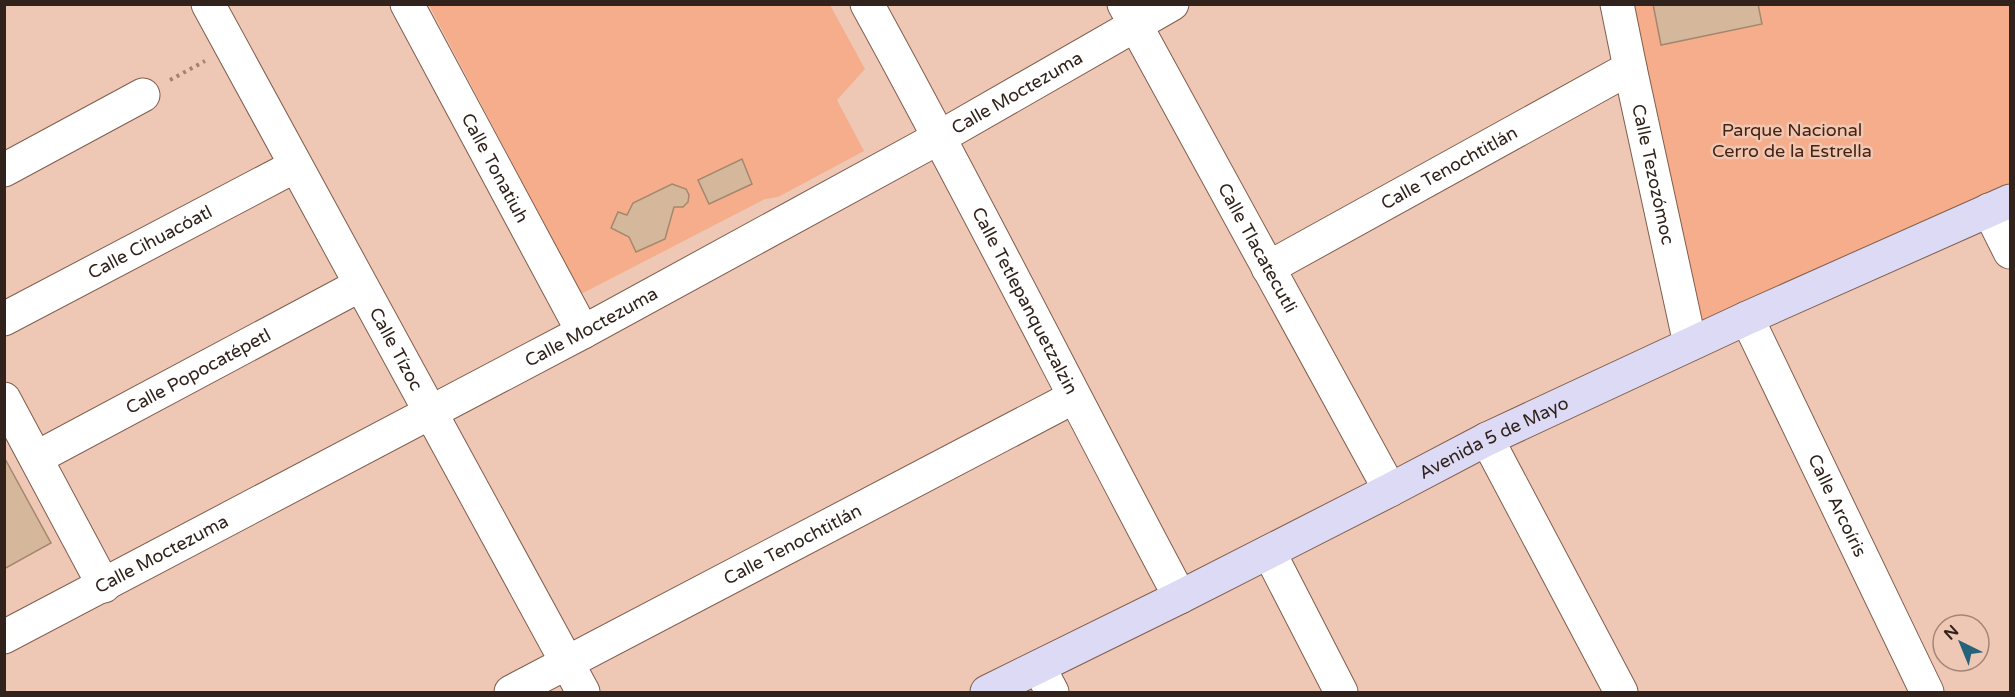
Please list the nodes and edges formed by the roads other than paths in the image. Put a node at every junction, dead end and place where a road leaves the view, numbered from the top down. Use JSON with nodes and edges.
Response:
{"nodes":[{"id":1,"x":208,"y":4,"type":"edge"},
{"id":2,"x":407,"y":4,"type":"edge"},
{"id":3,"x":867,"y":4,"type":"edge"},
{"id":4,"x":1172,"y":4,"type":"edge"},
{"id":5,"x":1617,"y":4,"type":"edge"},
{"id":6,"x":1130,"y":15,"type":"edge"},
{"id":7,"x":1630,"y":68,"type":"junction"},
{"id":8,"x":143,"y":95,"type":"road end"},
{"id":9,"x":940,"y":137,"type":"junction"},
{"id":10,"x":295,"y":166,"type":"junction"},
{"id":11,"x":4,"y":170,"type":"edge"},
{"id":12,"x":2000,"y":206,"type":"edge"},
{"id":13,"x":2010,"y":252,"type":"edge"},
{"id":14,"x":1268,"y":268,"type":"junction"},
{"id":15,"x":360,"y":285,"type":"junction"},
{"id":16,"x":1747,"y":318,"type":"junction"},
{"id":17,"x":4,"y":319,"type":"edge"},
{"id":18,"x":583,"y":332,"type":"junction"},
{"id":19,"x":1690,"y":344,"type":"junction"},
{"id":20,"x":1074,"y":397,"type":"junction"},
{"id":21,"x":4,"y":399,"type":"edge"},
{"id":22,"x":430,"y":411,"type":"junction"},
{"id":23,"x":1487,"y":439,"type":"junction"},
{"id":24,"x":36,"y":458,"type":"junction"},
{"id":25,"x":1390,"y":490,"type":"junction"},
{"id":26,"x":1269,"y":552,"type":"junction"},
{"id":27,"x":104,"y":586,"type":"junction"},
{"id":28,"x":1180,"y":597,"type":"junction"},
{"id":29,"x":4,"y":637,"type":"edge"},
{"id":30,"x":568,"y":664,"type":"junction"},
{"id":31,"x":1045,"y":680,"type":"edge"},
{"id":32,"x":511,"y":693,"type":"edge"},
{"id":33,"x":583,"y":693,"type":"edge"},
{"id":34,"x":987,"y":693,"type":"edge"},
{"id":35,"x":1341,"y":693,"type":"edge"},
{"id":36,"x":1621,"y":693,"type":"edge"},
{"id":37,"x":1927,"y":693,"type":"edge"}],
"edges":[{"from":1,"to":10,"type":"street","name":"Calle Tízoc"},
{"from":2,"to":18,"type":"street","name":"Calle Tonatiuh"},
{"from":3,"to":9,"type":"street","name":"Calle Tetlepanquetzalzin"},
{"from":4,"to":6,"type":"street","name":"Calle Moctezuma"},
{"from":5,"to":7,"type":"street","name":"Calle Tezozómoc"},
{"from":6,"to":9,"type":"street","name":"Calle Moctezuma"},
{"from":6,"to":14,"type":"street","name":"Calle Tlacatecutli"},
{"from":7,"to":14,"type":"street","name":"Calle Tenochtitlán"},
{"from":7,"to":19,"type":"street","name":"Calle Tezozómoc"},
{"from":8,"to":11,"type":"street"},
{"from":9,"to":18,"type":"street","name":"Calle Moctezuma"},
{"from":9,"to":20,"type":"street","name":"Calle Tetlepanquetzalzin"},
{"from":10,"to":15,"type":"street","name":"Calle Tízoc"},
{"from":10,"to":17,"type":"street","name":"Calle Cihuacóatl"},
{"from":12,"to":13,"type":"street"},
{"from":12,"to":16,"type":"street","name":"Avenida 5 de Mayo"},
{"from":14,"to":25,"type":"street","name":"Calle Tlacatecutli"},
{"from":15,"to":22,"type":"street","name":"Calle Tízoc"},
{"from":15,"to":24,"type":"street","name":"Calle Popocatépetl"},
{"from":16,"to":19,"type":"street","name":"Avenida 5 de Mayo"},
{"from":16,"to":37,"type":"street","name":"Calle Arcoíris"},
{"from":18,"to":22,"type":"street","name":"Calle Moctezuma"},
{"from":19,"to":23,"type":"street","name":"Avenida 5 de Mayo"},
{"from":20,"to":28,"type":"street","name":"Calle Tetlepanquetzalzin"},
{"from":20,"to":30,"type":"street","name":"Calle Tenochtitlán"},
{"from":21,"to":24,"type":"street"},
{"from":22,"to":27,"type":"street","name":"Calle Moctezuma"},
{"from":22,"to":30,"type":"street","name":"Calle Tízoc"},
{"from":23,"to":25,"type":"street","name":"Avenida 5 de Mayo"},
{"from":23,"to":36,"type":"street"},
{"from":24,"to":27,"type":"street"},
{"from":25,"to":26,"type":"street","name":"Avenida 5 de Mayo"},
{"from":26,"to":28,"type":"street","name":"Avenida 5 de Mayo"},
{"from":26,"to":35,"type":"street"},
{"from":27,"to":29,"type":"street","name":"Calle Moctezuma"},
{"from":28,"to":31,"type":"street","name":"Avenida 5 de Mayo"},
{"from":30,"to":32,"type":"street","name":"Calle Tenochtitlán"},
{"from":30,"to":33,"type":"street","name":"Calle Tízoc"},
{"from":31,"to":34,"type":"street","name":"Avenida 5 de Mayo"}]}
